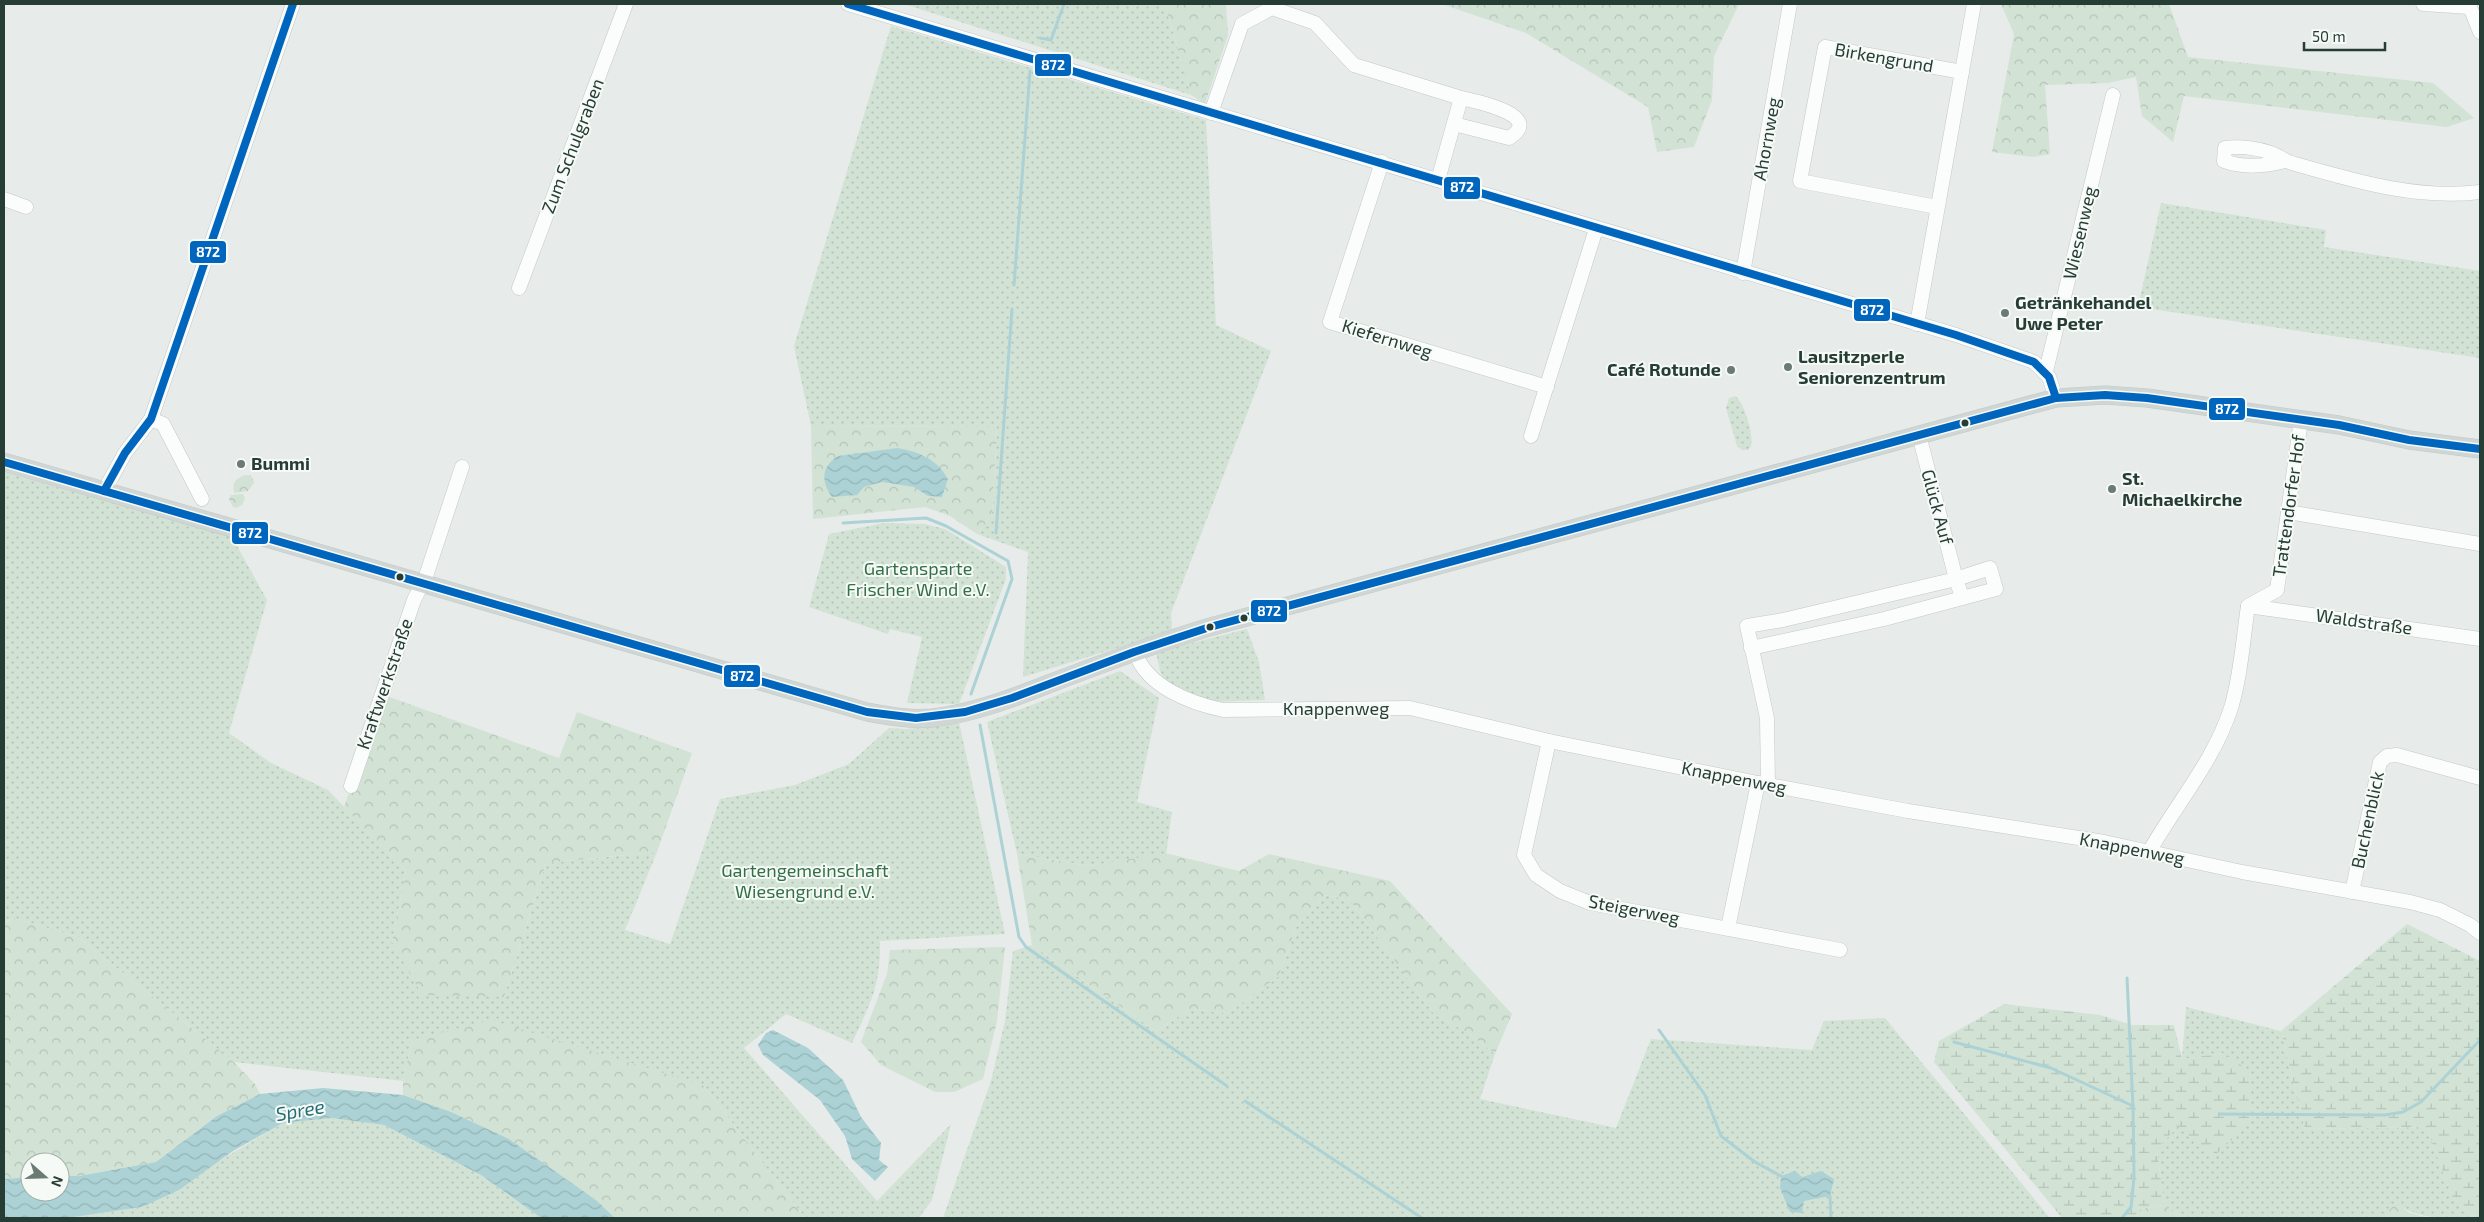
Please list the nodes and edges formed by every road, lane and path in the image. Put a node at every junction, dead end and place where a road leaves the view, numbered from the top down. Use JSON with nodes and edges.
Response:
{"nodes":[{"id":1,"x":293,"y":4,"type":"edge"},
{"id":2,"x":626,"y":4,"type":"edge"},
{"id":3,"x":848,"y":4,"type":"edge"},
{"id":4,"x":1790,"y":4,"type":"edge"},
{"id":5,"x":1974,"y":4,"type":"edge"},
{"id":6,"x":2423,"y":4,"type":"edge"},
{"id":7,"x":2470,"y":5,"type":"edge"},
{"id":8,"x":2480,"y":32,"type":"edge"},
{"id":9,"x":1962,"y":72,"type":"junction"},
{"id":10,"x":2113,"y":95,"type":"dead end"},
{"id":11,"x":1461,"y":98,"type":"junction"},
{"id":12,"x":1211,"y":113,"type":"junction"},
{"id":13,"x":1454,"y":124,"type":"junction"},
{"id":14,"x":2286,"y":161,"type":"dead end"},
{"id":15,"x":1382,"y":162,"type":"junction"},
{"id":16,"x":1438,"y":180,"type":"junction"},
{"id":17,"x":2480,"y":192,"type":"edge"},
{"id":18,"x":4,"y":199,"type":"edge"},
{"id":19,"x":26,"y":207,"type":"dead end"},
{"id":20,"x":1937,"y":207,"type":"junction"},
{"id":21,"x":1596,"y":229,"type":"junction"},
{"id":22,"x":1743,"y":273,"type":"junction"},
{"id":23,"x":519,"y":288,"type":"dead end"},
{"id":24,"x":1917,"y":324,"type":"junction"},
{"id":25,"x":2046,"y":371,"type":"junction"},
{"id":26,"x":1546,"y":387,"type":"junction"},
{"id":27,"x":2056,"y":398,"type":"junction"},
{"id":28,"x":152,"y":419,"type":"junction"},
{"id":29,"x":2301,"y":420,"type":"junction"},
{"id":30,"x":1532,"y":436,"type":"dead end"},
{"id":31,"x":1919,"y":436,"type":"junction"},
{"id":32,"x":2480,"y":450,"type":"edge"},
{"id":33,"x":4,"y":462,"type":"edge"},
{"id":34,"x":462,"y":468,"type":"dead end"},
{"id":35,"x":104,"y":491,"type":"junction"},
{"id":36,"x":202,"y":499,"type":"dead end"},
{"id":37,"x":2288,"y":512,"type":"junction"},
{"id":38,"x":2480,"y":544,"type":"edge"},
{"id":39,"x":1956,"y":579,"type":"junction"},
{"id":40,"x":422,"y":584,"type":"junction"},
{"id":41,"x":1962,"y":597,"type":"junction"},
{"id":42,"x":1878,"y":598,"type":"junction"},
{"id":43,"x":2248,"y":606,"type":"junction"},
{"id":44,"x":1884,"y":619,"type":"junction"},
{"id":45,"x":1783,"y":620,"type":"junction"},
{"id":46,"x":2480,"y":639,"type":"edge"},
{"id":47,"x":1788,"y":641,"type":"junction"},
{"id":48,"x":1751,"y":648,"type":"junction"},
{"id":49,"x":1135,"y":652,"type":"junction"},
{"id":50,"x":1549,"y":741,"type":"junction"},
{"id":51,"x":2480,"y":778,"type":"edge"},
{"id":52,"x":1763,"y":784,"type":"junction"},
{"id":53,"x":351,"y":786,"type":"dead end"},
{"id":54,"x":2149,"y":852,"type":"junction"},
{"id":55,"x":2352,"y":892,"type":"junction"},
{"id":56,"x":1728,"y":928,"type":"junction"},
{"id":57,"x":2480,"y":933,"type":"edge"},
{"id":58,"x":1840,"y":950,"type":"dead end"}],
"edges":[{"from":1,"to":28,"type":"street"},
{"from":2,"to":23,"type":"street","name":"Zum Schulgraben"},
{"from":3,"to":12,"type":"street"},
{"from":4,"to":22,"type":"street","name":"Ahornweg"},
{"from":5,"to":9,"type":"street"},
{"from":6,"to":7,"type":"street"},
{"from":7,"to":8,"type":"street"},
{"from":9,"to":20,"type":"street"},
{"from":9,"to":20,"type":"street","name":"Birkengrund"},
{"from":10,"to":25,"type":"street","name":"Wiesenweg"},
{"from":11,"to":12,"type":"street"},
{"from":11,"to":13,"type":"street"},
{"from":11,"to":13,"type":"street"},
{"from":12,"to":15,"type":"street"},
{"from":13,"to":16,"type":"street"},
{"from":14,"to":17,"type":"street"},
{"from":15,"to":16,"type":"street"},
{"from":15,"to":26,"type":"street","name":"Kiefernweg"},
{"from":16,"to":21,"type":"street"},
{"from":18,"to":19,"type":"street"},
{"from":20,"to":24,"type":"street"},
{"from":21,"to":22,"type":"street"},
{"from":21,"to":26,"type":"street"},
{"from":22,"to":24,"type":"street"},
{"from":24,"to":25,"type":"street"},
{"from":25,"to":27,"type":"street"},
{"from":26,"to":30,"type":"street"},
{"from":27,"to":29,"type":"main road"},
{"from":27,"to":31,"type":"main road"},
{"from":28,"to":35,"type":"street"},
{"from":28,"to":36,"type":"street"},
{"from":29,"to":32,"type":"main road"},
{"from":29,"to":37,"type":"street","name":"Trattendorfer Hof"},
{"from":31,"to":39,"type":"street","name":"Glück Auf"},
{"from":31,"to":49,"type":"main road"},
{"from":33,"to":35,"type":"main road"},
{"from":34,"to":40,"type":"street","name":"Kraftwerkstraße"},
{"from":35,"to":40,"type":"main road"},
{"from":37,"to":38,"type":"street"},
{"from":37,"to":43,"type":"street","name":"Trattendorfer Hof"},
{"from":39,"to":41,"type":"street","name":"Glück Auf"},
{"from":39,"to":41,"type":"street"},
{"from":39,"to":42,"type":"street"},
{"from":40,"to":49,"type":"main road"},
{"from":40,"to":53,"type":"street","name":"Kraftwerkstraße"},
{"from":41,"to":44,"type":"street"},
{"from":42,"to":44,"type":"street"},
{"from":42,"to":45,"type":"street"},
{"from":43,"to":46,"type":"street","name":"Waldstraße"},
{"from":43,"to":54,"type":"street"},
{"from":44,"to":47,"type":"street"},
{"from":45,"to":47,"type":"street"},
{"from":45,"to":48,"type":"street"},
{"from":47,"to":48,"type":"street"},
{"from":48,"to":52,"type":"street"},
{"from":49,"to":50,"type":"street","name":"Knappenweg"},
{"from":50,"to":52,"type":"street","name":"Knappenweg"},
{"from":50,"to":56,"type":"street","name":"Steigerweg"},
{"from":51,"to":55,"type":"street","name":"Buchenblick"},
{"from":52,"to":54,"type":"street","name":"Knappenweg"},
{"from":52,"to":56,"type":"street"},
{"from":54,"to":55,"type":"street","name":"Knappenweg"},
{"from":55,"to":57,"type":"street","name":"Knappenweg"},
{"from":56,"to":58,"type":"street","name":"Steigerweg"}]}
